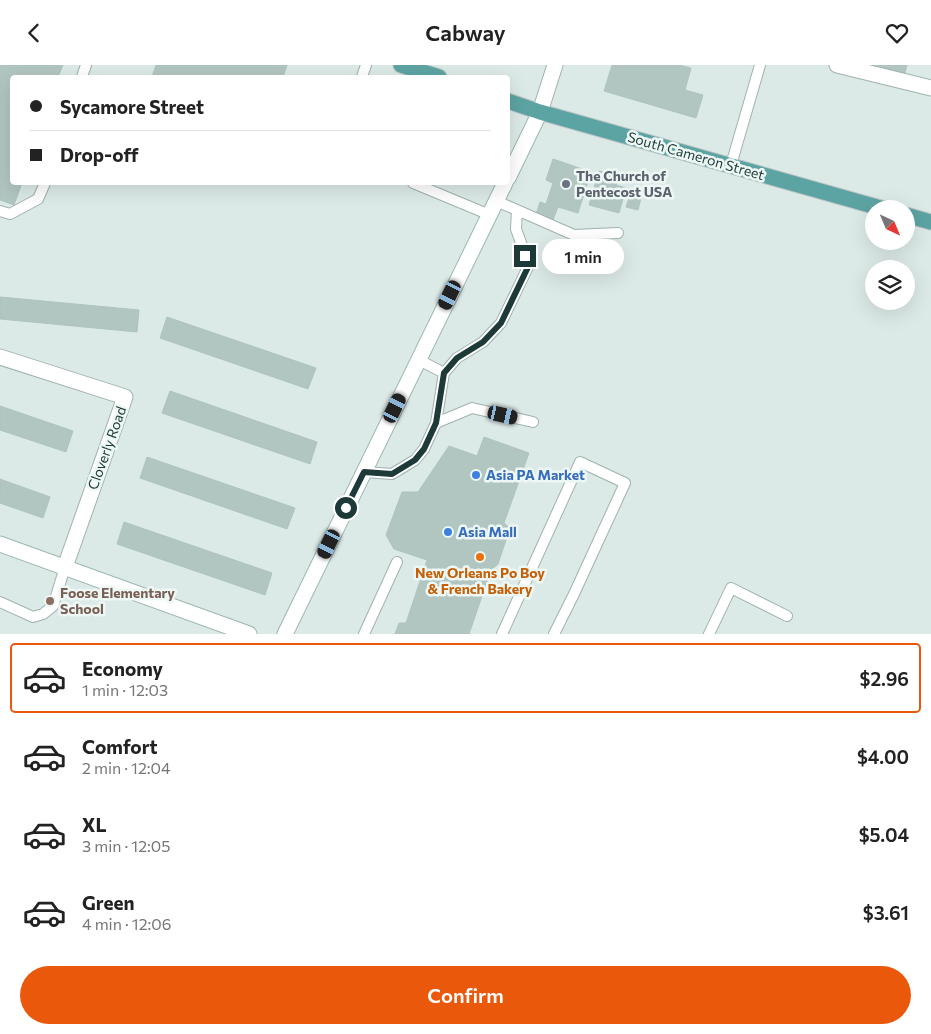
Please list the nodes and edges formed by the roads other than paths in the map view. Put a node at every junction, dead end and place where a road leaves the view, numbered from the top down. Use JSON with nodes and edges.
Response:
{"nodes":[{"id":1,"x":402,"y":65,"type":"edge"},
{"id":2,"x":555,"y":65,"type":"edge"},
{"id":3,"x":760,"y":65,"type":"edge"},
{"id":4,"x":837,"y":65,"type":"edge"},
{"id":5,"x":432,"y":75,"type":"edge"},
{"id":6,"x":931,"y":88,"type":"edge"},
{"id":7,"x":510,"y":102,"type":"edge"},
{"id":8,"x":540,"y":112,"type":"junction"},
{"id":9,"x":731,"y":165,"type":"junction"},
{"id":10,"x":510,"y":174,"type":"edge"},
{"id":11,"x":44,"y":185,"type":"edge"},
{"id":12,"x":420,"y":185,"type":"edge"},
{"id":13,"x":504,"y":185,"type":"edge"},
{"id":14,"x":865,"y":204,"type":"edge"},
{"id":15,"x":493,"y":208,"type":"junction"},
{"id":16,"x":517,"y":210,"type":"junction"},
{"id":17,"x":5,"y":212,"type":"edge"},
{"id":18,"x":915,"y":218,"type":"edge"},
{"id":19,"x":931,"y":222,"type":"edge"},
{"id":20,"x":618,"y":233,"type":"dead end"},
{"id":21,"x":0,"y":357,"type":"edge"},
{"id":22,"x":419,"y":360,"type":"junction"},
{"id":23,"x":444,"y":373,"type":"junction"},
{"id":24,"x":533,"y":422,"type":"dead end"},
{"id":25,"x":436,"y":423,"type":"junction"},
{"id":26,"x":364,"y":472,"type":"junction"},
{"id":27,"x":0,"y":544,"type":"edge"},
{"id":28,"x":397,"y":562,"type":"dead end"},
{"id":29,"x":65,"y":567,"type":"junction"},
{"id":30,"x":0,"y":602,"type":"edge"},
{"id":31,"x":787,"y":616,"type":"dead end"},
{"id":32,"x":249,"y":634,"type":"edge"},
{"id":33,"x":285,"y":634,"type":"edge"},
{"id":34,"x":364,"y":634,"type":"edge"},
{"id":35,"x":502,"y":634,"type":"edge"},
{"id":36,"x":554,"y":634,"type":"edge"},
{"id":37,"x":709,"y":634,"type":"edge"}],
"edges":[{"from":1,"to":5,"type":"main road"},
{"from":2,"to":8,"type":"street"},
{"from":3,"to":9,"type":"lane"},
{"from":4,"to":6,"type":"street"},
{"from":7,"to":8,"type":"main road","name":"South Cameron Street"},
{"from":8,"to":9,"type":"main road","name":"South Cameron Street"},
{"from":8,"to":10,"type":"street"},
{"from":9,"to":14,"type":"main road","name":"South Cameron Street"},
{"from":11,"to":17,"type":"lane"},
{"from":12,"to":15,"type":"lane"},
{"from":13,"to":15,"type":"street"},
{"from":15,"to":16,"type":"lane"},
{"from":15,"to":22,"type":"street"},
{"from":16,"to":20,"type":"lane"},
{"from":16,"to":23,"type":"lane"},
{"from":18,"to":19,"type":"main road"},
{"from":21,"to":29,"type":"street","name":"Cloverly Road"},
{"from":22,"to":23,"type":"lane"},
{"from":22,"to":26,"type":"street"},
{"from":23,"to":25,"type":"lane"},
{"from":24,"to":25,"type":"lane"},
{"from":25,"to":26,"type":"lane"},
{"from":26,"to":33,"type":"street"},
{"from":27,"to":29,"type":"street"},
{"from":28,"to":34,"type":"lane"},
{"from":29,"to":30,"type":"lane"},
{"from":29,"to":32,"type":"street"},
{"from":31,"to":37,"type":"lane"},
{"from":35,"to":36,"type":"lane"}]}
